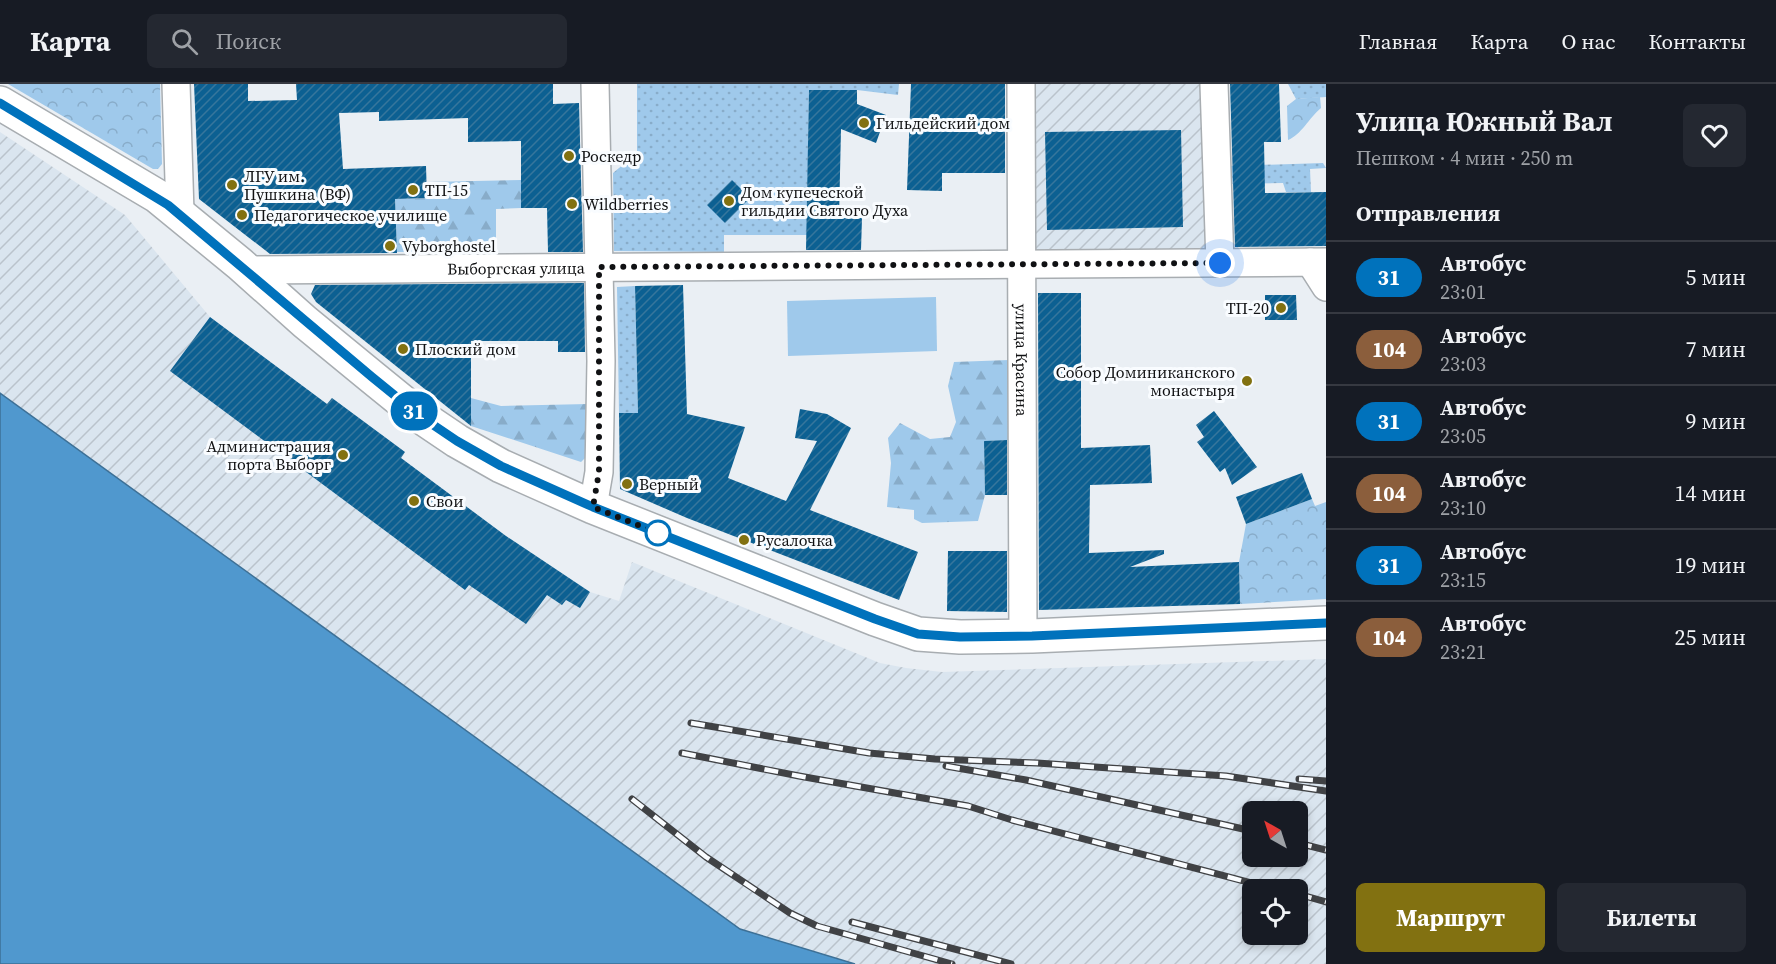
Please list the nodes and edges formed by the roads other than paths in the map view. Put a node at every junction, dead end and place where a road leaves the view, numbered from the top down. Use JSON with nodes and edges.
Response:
{"nodes":[{"id":1,"x":176,"y":84,"type":"edge"},
{"id":2,"x":595,"y":84,"type":"edge"},
{"id":3,"x":1021,"y":84,"type":"edge"},
{"id":4,"x":1214,"y":84,"type":"edge"},
{"id":5,"x":0,"y":103,"type":"edge"},
{"id":6,"x":180,"y":213,"type":"junction"},
{"id":7,"x":1318,"y":262,"type":"edge"},
{"id":8,"x":1220,"y":263,"type":"junction"},
{"id":9,"x":1023,"y":265,"type":"junction"},
{"id":10,"x":599,"y":267,"type":"junction"},
{"id":11,"x":248,"y":270,"type":"junction"},
{"id":12,"x":1326,"y":287,"type":"edge"},
{"id":13,"x":593,"y":507,"type":"junction"},
{"id":14,"x":1326,"y":623,"type":"edge"},
{"id":15,"x":1023,"y":637,"type":"junction"}],
"edges":[{"from":1,"to":6,"type":"street"},
{"from":2,"to":10,"type":"street"},
{"from":3,"to":9,"type":"street","name":"улица Красина"},
{"from":4,"to":8,"type":"street"},
{"from":5,"to":6,"type":"street"},
{"from":6,"to":11,"type":"street"},
{"from":7,"to":8,"type":"street","name":"Выборгская улица"},
{"from":7,"to":12,"type":"street"},
{"from":8,"to":9,"type":"street","name":"Выборгская улица"},
{"from":9,"to":10,"type":"street","name":"Выборгская улица"},
{"from":9,"to":15,"type":"street","name":"улица Красина"},
{"from":10,"to":11,"type":"street","name":"Выборгская улица"},
{"from":10,"to":13,"type":"street"},
{"from":11,"to":13,"type":"street"},
{"from":13,"to":15,"type":"street"},
{"from":14,"to":15,"type":"street"}]}
